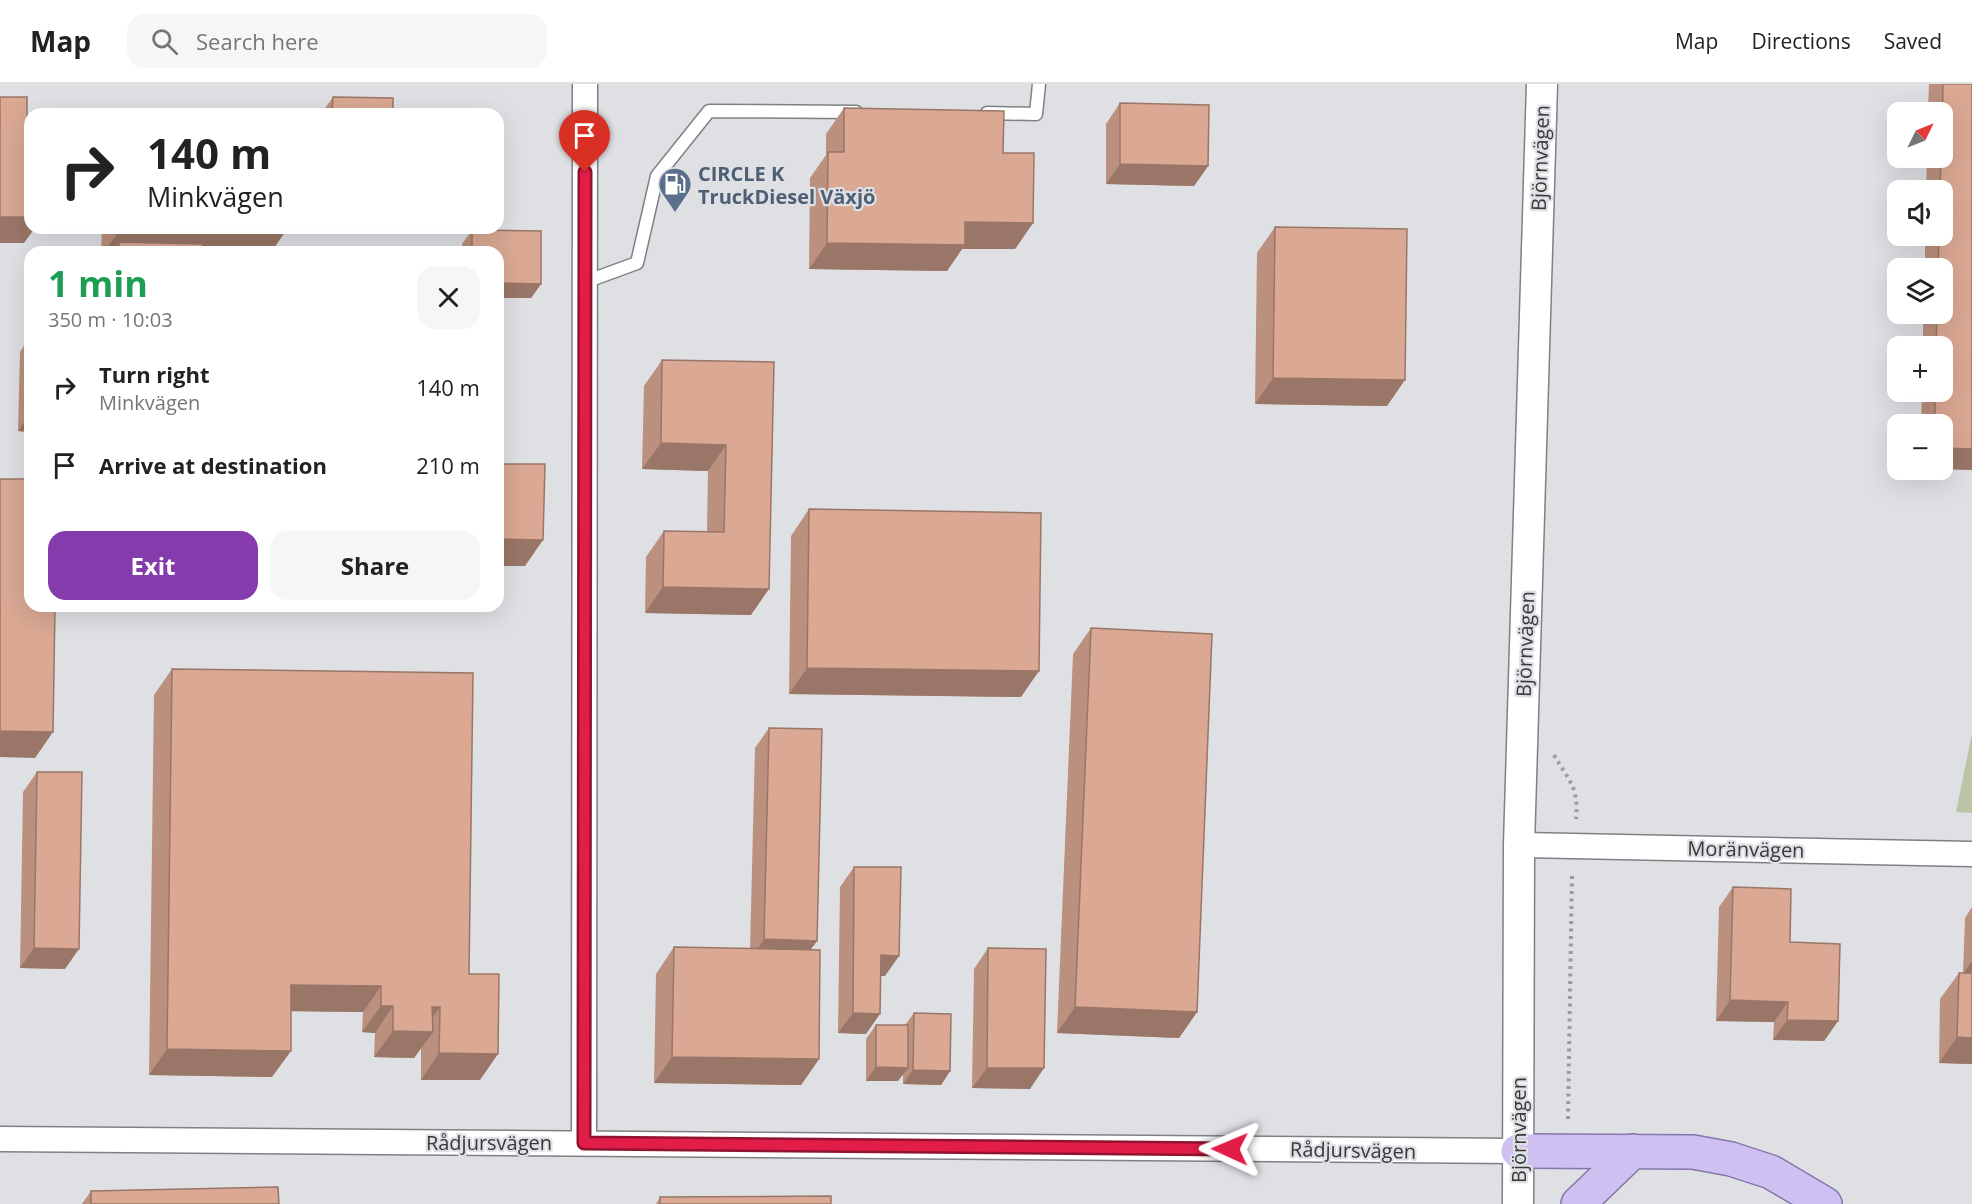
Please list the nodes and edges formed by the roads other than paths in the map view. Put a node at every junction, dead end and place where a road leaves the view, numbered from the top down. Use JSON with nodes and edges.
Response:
{"nodes":[{"id":1,"x":585,"y":84,"type":"edge"},
{"id":2,"x":1039,"y":84,"type":"edge"},
{"id":3,"x":1542,"y":84,"type":"edge"},
{"id":4,"x":873,"y":112,"type":"edge"},
{"id":5,"x":978,"y":113,"type":"edge"},
{"id":6,"x":585,"y":282,"type":"junction"},
{"id":7,"x":1519,"y":845,"type":"junction"},
{"id":8,"x":1972,"y":854,"type":"edge"},
{"id":9,"x":0,"y":1139,"type":"edge"},
{"id":10,"x":584,"y":1143,"type":"junction"},
{"id":11,"x":1518,"y":1151,"type":"junction"},
{"id":12,"x":1633,"y":1151,"type":"junction"},
{"id":13,"x":1518,"y":1204,"type":"edge"},
{"id":14,"x":1578,"y":1204,"type":"edge"},
{"id":15,"x":1825,"y":1204,"type":"edge"}],
"edges":[{"from":1,"to":6,"type":"street"},
{"from":2,"to":5,"type":"lane"},
{"from":3,"to":7,"type":"street","name":"Björnvägen"},
{"from":4,"to":6,"type":"lane"},
{"from":6,"to":10,"type":"street"},
{"from":7,"to":8,"type":"street","name":"Moränvägen"},
{"from":7,"to":11,"type":"street","name":"Björnvägen"},
{"from":9,"to":10,"type":"street","name":"Rådjursvägen"},
{"from":10,"to":11,"type":"street","name":"Rådjursvägen"},
{"from":11,"to":12,"type":"main road"},
{"from":11,"to":13,"type":"street","name":"Björnvägen"},
{"from":12,"to":14,"type":"main road"},
{"from":12,"to":15,"type":"main road"}]}
